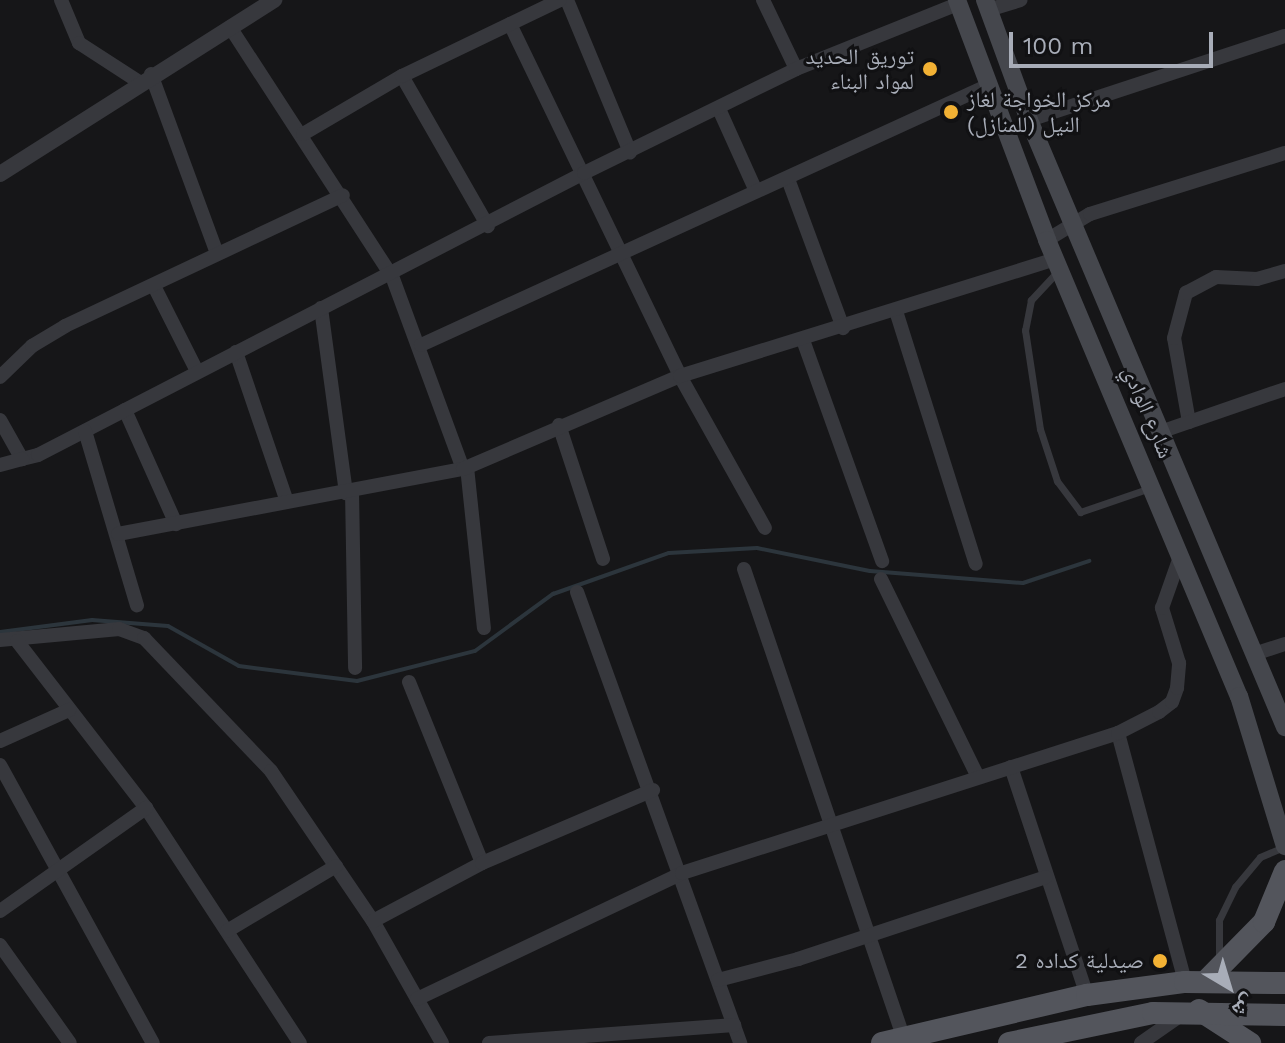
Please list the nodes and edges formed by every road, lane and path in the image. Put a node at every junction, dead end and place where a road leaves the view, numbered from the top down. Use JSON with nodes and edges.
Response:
{"nodes":[{"id":1,"x":61,"y":0,"type":"edge"},
{"id":2,"x":274,"y":0,"type":"edge"},
{"id":3,"x":560,"y":0,"type":"edge"},
{"id":4,"x":567,"y":0,"type":"edge"},
{"id":5,"x":763,"y":0,"type":"edge"},
{"id":6,"x":1021,"y":0,"type":"edge"},
{"id":7,"x":958,"y":2,"type":"edge"},
{"id":8,"x":986,"y":5,"type":"edge"},
{"id":9,"x":510,"y":24,"type":"junction"},
{"id":10,"x":230,"y":27,"type":"junction"},
{"id":11,"x":1285,"y":36,"type":"edge"},
{"id":12,"x":796,"y":69,"type":"junction"},
{"id":13,"x":402,"y":76,"type":"junction"},
{"id":14,"x":145,"y":78,"type":"junction"},
{"id":15,"x":987,"y":86,"type":"junction"},
{"id":16,"x":719,"y":109,"type":"junction"},
{"id":17,"x":1029,"y":120,"type":"junction"},
{"id":18,"x":303,"y":134,"type":"junction"},
{"id":19,"x":630,"y":152,"type":"junction"},
{"id":20,"x":1285,"y":153,"type":"edge"},
{"id":21,"x":584,"y":173,"type":"junction"},
{"id":22,"x":0,"y":174,"type":"edge"},
{"id":23,"x":788,"y":179,"type":"junction"},
{"id":24,"x":756,"y":191,"type":"junction"},
{"id":25,"x":343,"y":195,"type":"junction"},
{"id":26,"x":488,"y":226,"type":"junction"},
{"id":27,"x":1073,"y":226,"type":"junction"},
{"id":28,"x":1047,"y":240,"type":"junction"},
{"id":29,"x":216,"y":251,"type":"junction"},
{"id":30,"x":622,"y":252,"type":"junction"},
{"id":31,"x":1058,"y":264,"type":"junction"},
{"id":32,"x":1285,"y":271,"type":"edge"},
{"id":33,"x":392,"y":276,"type":"junction"},
{"id":34,"x":154,"y":286,"type":"junction"},
{"id":35,"x":321,"y":308,"type":"junction"},
{"id":36,"x":896,"y":311,"type":"junction"},
{"id":37,"x":1114,"y":311,"type":"junction"},
{"id":38,"x":1085,"y":325,"type":"junction"},
{"id":39,"x":843,"y":328,"type":"junction"},
{"id":40,"x":803,"y":340,"type":"junction"},
{"id":41,"x":421,"y":345,"type":"junction"},
{"id":42,"x":236,"y":352,"type":"junction"},
{"id":43,"x":197,"y":371,"type":"junction"},
{"id":44,"x":680,"y":376,"type":"junction"},
{"id":45,"x":0,"y":377,"type":"edge"},
{"id":46,"x":1285,"y":389,"type":"edge"},
{"id":47,"x":125,"y":410,"type":"junction"},
{"id":48,"x":0,"y":420,"type":"edge"},
{"id":49,"x":1189,"y":422,"type":"junction"},
{"id":50,"x":559,"y":425,"type":"junction"},
{"id":51,"x":85,"y":431,"type":"junction"},
{"id":52,"x":1163,"y":431,"type":"junction"},
{"id":53,"x":22,"y":459,"type":"junction"},
{"id":54,"x":0,"y":465,"type":"edge"},
{"id":55,"x":465,"y":468,"type":"junction"},
{"id":56,"x":1153,"y":487,"type":"junction"},
{"id":57,"x":349,"y":492,"type":"junction"},
{"id":58,"x":287,"y":502,"type":"junction"},
{"id":59,"x":176,"y":524,"type":"junction"},
{"id":60,"x":765,"y":528,"type":"dead end"},
{"id":61,"x":118,"y":534,"type":"junction"},
{"id":62,"x":1180,"y":557,"type":"junction"},
{"id":63,"x":603,"y":559,"type":"dead end"},
{"id":64,"x":882,"y":561,"type":"dead end"},
{"id":65,"x":976,"y":564,"type":"dead end"},
{"id":66,"x":744,"y":569,"type":"dead end"},
{"id":67,"x":881,"y":579,"type":"dead end"},
{"id":68,"x":577,"y":592,"type":"dead end"},
{"id":69,"x":137,"y":605,"type":"dead end"},
{"id":70,"x":484,"y":628,"type":"dead end"},
{"id":71,"x":0,"y":640,"type":"edge"},
{"id":72,"x":17,"y":641,"type":"junction"},
{"id":73,"x":1285,"y":644,"type":"edge"},
{"id":74,"x":1257,"y":653,"type":"junction"},
{"id":75,"x":355,"y":668,"type":"dead end"},
{"id":76,"x":409,"y":682,"type":"dead end"},
{"id":77,"x":69,"y":710,"type":"junction"},
{"id":78,"x":1285,"y":727,"type":"edge"},
{"id":79,"x":1118,"y":733,"type":"junction"},
{"id":80,"x":0,"y":741,"type":"edge"},
{"id":81,"x":0,"y":765,"type":"edge"},
{"id":82,"x":1011,"y":767,"type":"junction"},
{"id":83,"x":978,"y":777,"type":"junction"},
{"id":84,"x":653,"y":790,"type":"junction"},
{"id":85,"x":146,"y":808,"type":"junction"},
{"id":86,"x":832,"y":827,"type":"junction"},
{"id":87,"x":1285,"y":846,"type":"edge"},
{"id":88,"x":482,"y":863,"type":"junction"},
{"id":89,"x":336,"y":866,"type":"junction"},
{"id":90,"x":1285,"y":871,"type":"edge"},
{"id":91,"x":55,"y":873,"type":"junction"},
{"id":92,"x":682,"y":873,"type":"junction"},
{"id":93,"x":1046,"y":877,"type":"junction"},
{"id":94,"x":0,"y":911,"type":"edge"},
{"id":95,"x":373,"y":921,"type":"junction"},
{"id":96,"x":227,"y":931,"type":"junction"},
{"id":97,"x":871,"y":935,"type":"junction"},
{"id":98,"x":0,"y":945,"type":"edge"},
{"id":99,"x":1204,"y":977,"type":"junction"},
{"id":100,"x":718,"y":980,"type":"junction"},
{"id":101,"x":1285,"y":983,"type":"edge"},
{"id":102,"x":1087,"y":995,"type":"junction"},
{"id":103,"x":417,"y":999,"type":"junction"},
{"id":104,"x":1194,"y":1010,"type":"junction"},
{"id":105,"x":1285,"y":1015,"type":"edge"},
{"id":106,"x":734,"y":1025,"type":"junction"},
{"id":107,"x":893,"y":1040,"type":"edge"},
{"id":108,"x":70,"y":1043,"type":"edge"},
{"id":109,"x":153,"y":1043,"type":"edge"},
{"id":110,"x":300,"y":1043,"type":"edge"},
{"id":111,"x":442,"y":1043,"type":"edge"},
{"id":112,"x":489,"y":1043,"type":"edge"},
{"id":113,"x":740,"y":1043,"type":"edge"},
{"id":114,"x":1009,"y":1043,"type":"edge"},
{"id":115,"x":1141,"y":1043,"type":"edge"},
{"id":116,"x":1250,"y":1043,"type":"edge"}],
"edges":[{"from":1,"to":14,"type":"street"},
{"from":2,"to":10,"type":"street"},
{"from":3,"to":9,"type":"street"},
{"from":4,"to":19,"type":"street"},
{"from":5,"to":12,"type":"street"},
{"from":6,"to":8,"type":"street"},
{"from":7,"to":12,"type":"street"},
{"from":7,"to":15,"type":"main road","name":"شارع الوادي"},
{"from":8,"to":17,"type":"main road","name":"شارع الوادي"},
{"from":9,"to":13,"type":"street"},
{"from":9,"to":21,"type":"street"},
{"from":10,"to":14,"type":"street"},
{"from":10,"to":18,"type":"street"},
{"from":11,"to":17,"type":"street"},
{"from":12,"to":16,"type":"street"},
{"from":13,"to":18,"type":"street"},
{"from":13,"to":26,"type":"street"},
{"from":14,"to":22,"type":"street"},
{"from":14,"to":29,"type":"street"},
{"from":15,"to":23,"type":"street"},
{"from":15,"to":28,"type":"main road","name":"شارع الوادي"},
{"from":16,"to":19,"type":"street"},
{"from":16,"to":24,"type":"street"},
{"from":17,"to":27,"type":"main road","name":"شارع الوادي"},
{"from":18,"to":25,"type":"street"},
{"from":19,"to":21,"type":"street"},
{"from":20,"to":27,"type":"street"},
{"from":21,"to":26,"type":"street"},
{"from":21,"to":30,"type":"street"},
{"from":23,"to":24,"type":"street"},
{"from":23,"to":39,"type":"street"},
{"from":24,"to":30,"type":"street"},
{"from":25,"to":29,"type":"street"},
{"from":25,"to":33,"type":"street"},
{"from":26,"to":33,"type":"street"},
{"from":27,"to":28,"type":"street"},
{"from":27,"to":37,"type":"main road","name":"شارع الوادي"},
{"from":28,"to":31,"type":"main road","name":"شارع الوادي"},
{"from":29,"to":34,"type":"street"},
{"from":30,"to":41,"type":"street"},
{"from":30,"to":44,"type":"street"},
{"from":31,"to":36,"type":"street"},
{"from":31,"to":38,"type":"main road","name":"شارع الوادي"},
{"from":31,"to":56,"type":"lane"},
{"from":32,"to":49,"type":"street"},
{"from":33,"to":35,"type":"street"},
{"from":33,"to":41,"type":"street"},
{"from":34,"to":43,"type":"street"},
{"from":34,"to":45,"type":"street"},
{"from":35,"to":42,"type":"street"},
{"from":35,"to":57,"type":"street"},
{"from":36,"to":39,"type":"street"},
{"from":36,"to":65,"type":"street"},
{"from":37,"to":38,"type":"main road"},
{"from":37,"to":52,"type":"main road","name":"شارع الوادي"},
{"from":38,"to":56,"type":"main road","name":"شارع الوادي"},
{"from":39,"to":40,"type":"street"},
{"from":40,"to":44,"type":"street"},
{"from":40,"to":64,"type":"street"},
{"from":41,"to":55,"type":"street"},
{"from":42,"to":43,"type":"street"},
{"from":42,"to":58,"type":"street"},
{"from":43,"to":47,"type":"street"},
{"from":44,"to":50,"type":"street"},
{"from":44,"to":60,"type":"street"},
{"from":46,"to":49,"type":"street"},
{"from":47,"to":51,"type":"street"},
{"from":47,"to":59,"type":"street"},
{"from":48,"to":53,"type":"street"},
{"from":49,"to":52,"type":"street"},
{"from":50,"to":55,"type":"street"},
{"from":50,"to":63,"type":"street"},
{"from":51,"to":53,"type":"street"},
{"from":51,"to":61,"type":"street"},
{"from":52,"to":74,"type":"main road","name":"شارع الوادي"},
{"from":53,"to":54,"type":"street"},
{"from":55,"to":57,"type":"street"},
{"from":55,"to":70,"type":"street"},
{"from":56,"to":62,"type":"main road","name":"شارع الوادي"},
{"from":57,"to":58,"type":"street"},
{"from":57,"to":75,"type":"street"},
{"from":58,"to":59,"type":"street"},
{"from":59,"to":61,"type":"street"},
{"from":61,"to":69,"type":"street"},
{"from":62,"to":79,"type":"street"},
{"from":62,"to":87,"type":"main road","name":"شارع الوادي"},
{"from":66,"to":86,"type":"street"},
{"from":67,"to":83,"type":"street"},
{"from":68,"to":84,"type":"street"},
{"from":71,"to":72,"type":"street"},
{"from":72,"to":77,"type":"street"},
{"from":72,"to":89,"type":"street"},
{"from":73,"to":74,"type":"street"},
{"from":74,"to":78,"type":"main road","name":"شارع الوادي"},
{"from":76,"to":88,"type":"street"},
{"from":77,"to":80,"type":"street"},
{"from":77,"to":85,"type":"street"},
{"from":79,"to":82,"type":"street"},
{"from":79,"to":99,"type":"street"},
{"from":81,"to":91,"type":"street"},
{"from":82,"to":83,"type":"street"},
{"from":82,"to":93,"type":"street"},
{"from":83,"to":86,"type":"street"},
{"from":84,"to":88,"type":"street"},
{"from":84,"to":92,"type":"street"},
{"from":85,"to":91,"type":"street"},
{"from":85,"to":96,"type":"street"},
{"from":86,"to":92,"type":"street"},
{"from":86,"to":97,"type":"street"},
{"from":87,"to":99,"type":"lane"},
{"from":88,"to":95,"type":"street"},
{"from":89,"to":95,"type":"street"},
{"from":89,"to":96,"type":"street"},
{"from":90,"to":99,"type":"main road"},
{"from":91,"to":94,"type":"street"},
{"from":91,"to":109,"type":"street"},
{"from":92,"to":100,"type":"street"},
{"from":92,"to":103,"type":"street"},
{"from":93,"to":97,"type":"street"},
{"from":93,"to":102,"type":"street"},
{"from":95,"to":103,"type":"street"},
{"from":96,"to":110,"type":"street"},
{"from":97,"to":100,"type":"street"},
{"from":97,"to":107,"type":"street"},
{"from":98,"to":108,"type":"street"},
{"from":99,"to":101,"type":"main road"},
{"from":99,"to":102,"type":"main road"},
{"from":100,"to":106,"type":"street"},
{"from":102,"to":107,"type":"main road"},
{"from":103,"to":111,"type":"street"},
{"from":104,"to":105,"type":"main road"},
{"from":104,"to":114,"type":"main road"},
{"from":104,"to":115,"type":"street"},
{"from":104,"to":116,"type":"main road"},
{"from":106,"to":112,"type":"street"},
{"from":106,"to":113,"type":"street"}]}
